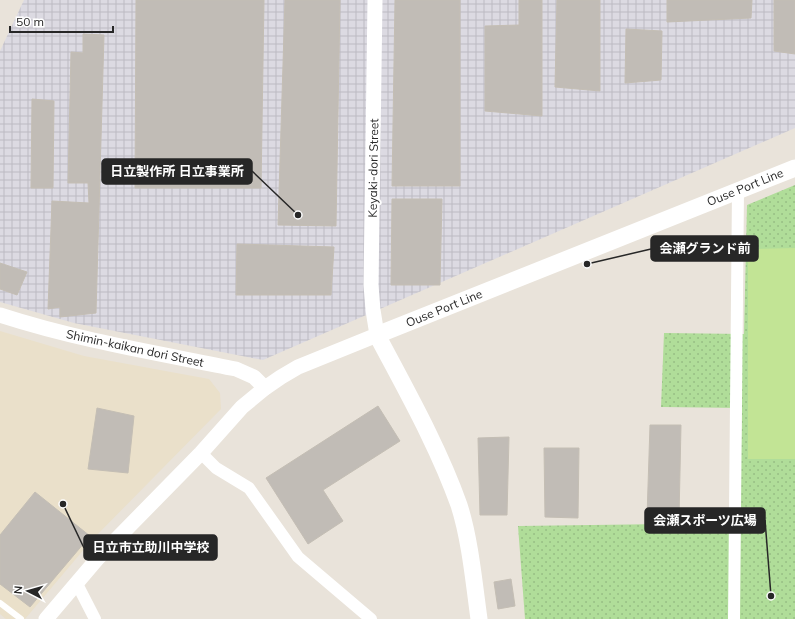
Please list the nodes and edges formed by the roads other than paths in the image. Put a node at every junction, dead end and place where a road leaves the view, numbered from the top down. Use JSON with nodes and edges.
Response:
{"nodes":[{"id":1,"x":375,"y":0,"type":"edge"},
{"id":2,"x":795,"y":168,"type":"edge"},
{"id":3,"x":738,"y":190,"type":"junction"},
{"id":4,"x":0,"y":315,"type":"edge"},
{"id":5,"x":377,"y":335,"type":"junction"},
{"id":6,"x":265,"y":388,"type":"junction"},
{"id":7,"x":201,"y":452,"type":"junction"},
{"id":8,"x":76,"y":582,"type":"junction"},
{"id":9,"x":0,"y":603,"type":"edge"},
{"id":10,"x":21,"y":619,"type":"edge"},
{"id":11,"x":46,"y":619,"type":"edge"},
{"id":12,"x":95,"y":619,"type":"edge"},
{"id":13,"x":371,"y":619,"type":"edge"},
{"id":14,"x":480,"y":619,"type":"edge"},
{"id":15,"x":734,"y":619,"type":"edge"}],
"edges":[{"from":1,"to":5,"type":"street","name":"Keyaki-dori Street"},
{"from":2,"to":3,"type":"main road","name":"Ouse Port Line"},
{"from":3,"to":5,"type":"main road","name":"Ouse Port Line"},
{"from":3,"to":15,"type":"street"},
{"from":4,"to":6,"type":"street","name":"Shimin-kaikan dori Street"},
{"from":5,"to":6,"type":"street"},
{"from":5,"to":14,"type":"main road"},
{"from":6,"to":7,"type":"street"},
{"from":7,"to":8,"type":"street"},
{"from":7,"to":13,"type":"street"},
{"from":8,"to":11,"type":"street"},
{"from":8,"to":12,"type":"street"},
{"from":9,"to":10,"type":"lane"}]}
